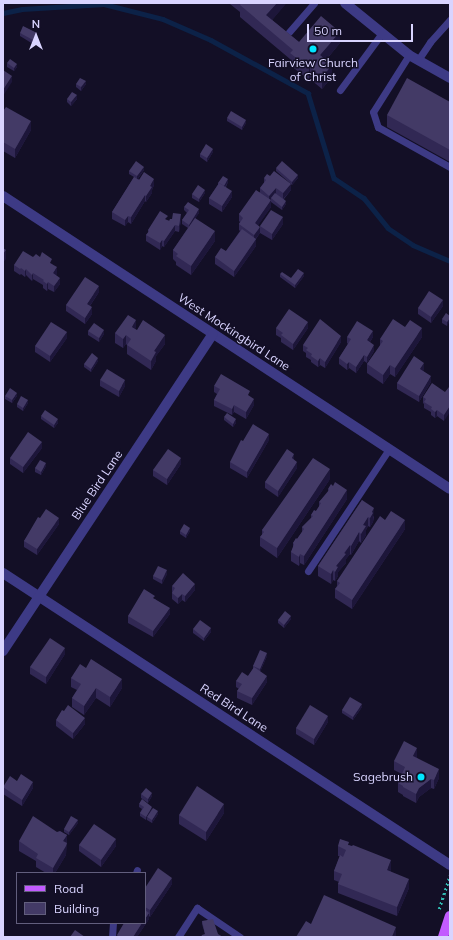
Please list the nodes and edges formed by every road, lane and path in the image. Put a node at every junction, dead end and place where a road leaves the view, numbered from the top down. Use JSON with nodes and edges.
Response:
{"nodes":[{"id":1,"x":314,"y":3,"type":"edge"},
{"id":2,"x":345,"y":3,"type":"edge"},
{"id":3,"x":450,"y":20,"type":"edge"},
{"id":4,"x":289,"y":32,"type":"edge"},
{"id":5,"x":382,"y":33,"type":"junction"},
{"id":6,"x":413,"y":57,"type":"junction"},
{"id":7,"x":450,"y":78,"type":"edge"},
{"id":8,"x":340,"y":90,"type":"dead end"},
{"id":9,"x":450,"y":167,"type":"edge"},
{"id":10,"x":3,"y":196,"type":"edge"},
{"id":11,"x":214,"y":334,"type":"junction"},
{"id":12,"x":389,"y":449,"type":"junction"},
{"id":13,"x":450,"y":489,"type":"edge"},
{"id":14,"x":308,"y":571,"type":"dead end"},
{"id":15,"x":3,"y":573,"type":"edge"},
{"id":16,"x":39,"y":597,"type":"junction"},
{"id":17,"x":3,"y":651,"type":"edge"},
{"id":18,"x":450,"y":865,"type":"edge"},
{"id":19,"x":450,"y":876,"type":"edge"},
{"id":20,"x":446,"y":891,"type":"dead end"},
{"id":21,"x":450,"y":916,"type":"edge"},
{"id":22,"x":113,"y":924,"type":"edge"},
{"id":23,"x":112,"y":937,"type":"edge"},
{"id":24,"x":178,"y":937,"type":"edge"},
{"id":25,"x":240,"y":937,"type":"edge"},
{"id":26,"x":443,"y":937,"type":"edge"}],
"edges":[{"from":1,"to":4,"type":"lane"},
{"from":2,"to":5,"type":"street"},
{"from":3,"to":6,"type":"lane"},
{"from":5,"to":6,"type":"street"},
{"from":5,"to":8,"type":"lane"},
{"from":6,"to":7,"type":"street"},
{"from":6,"to":9,"type":"lane"},
{"from":10,"to":11,"type":"street","name":"West Mockingbird Lane"},
{"from":11,"to":12,"type":"street","name":"West Mockingbird Lane"},
{"from":11,"to":16,"type":"street","name":"Blue Bird Lane"},
{"from":12,"to":13,"type":"street","name":"West Mockingbird Lane"},
{"from":12,"to":14,"type":"lane"},
{"from":15,"to":16,"type":"street","name":"Red Bird Lane"},
{"from":16,"to":17,"type":"street","name":"Blue Bird Lane"},
{"from":16,"to":18,"type":"street","name":"Red Bird Lane"},
{"from":19,"to":20,"type":"path"},
{"from":21,"to":26,"type":"main road"},
{"from":22,"to":23,"type":"lane"},
{"from":24,"to":25,"type":"lane"}]}
